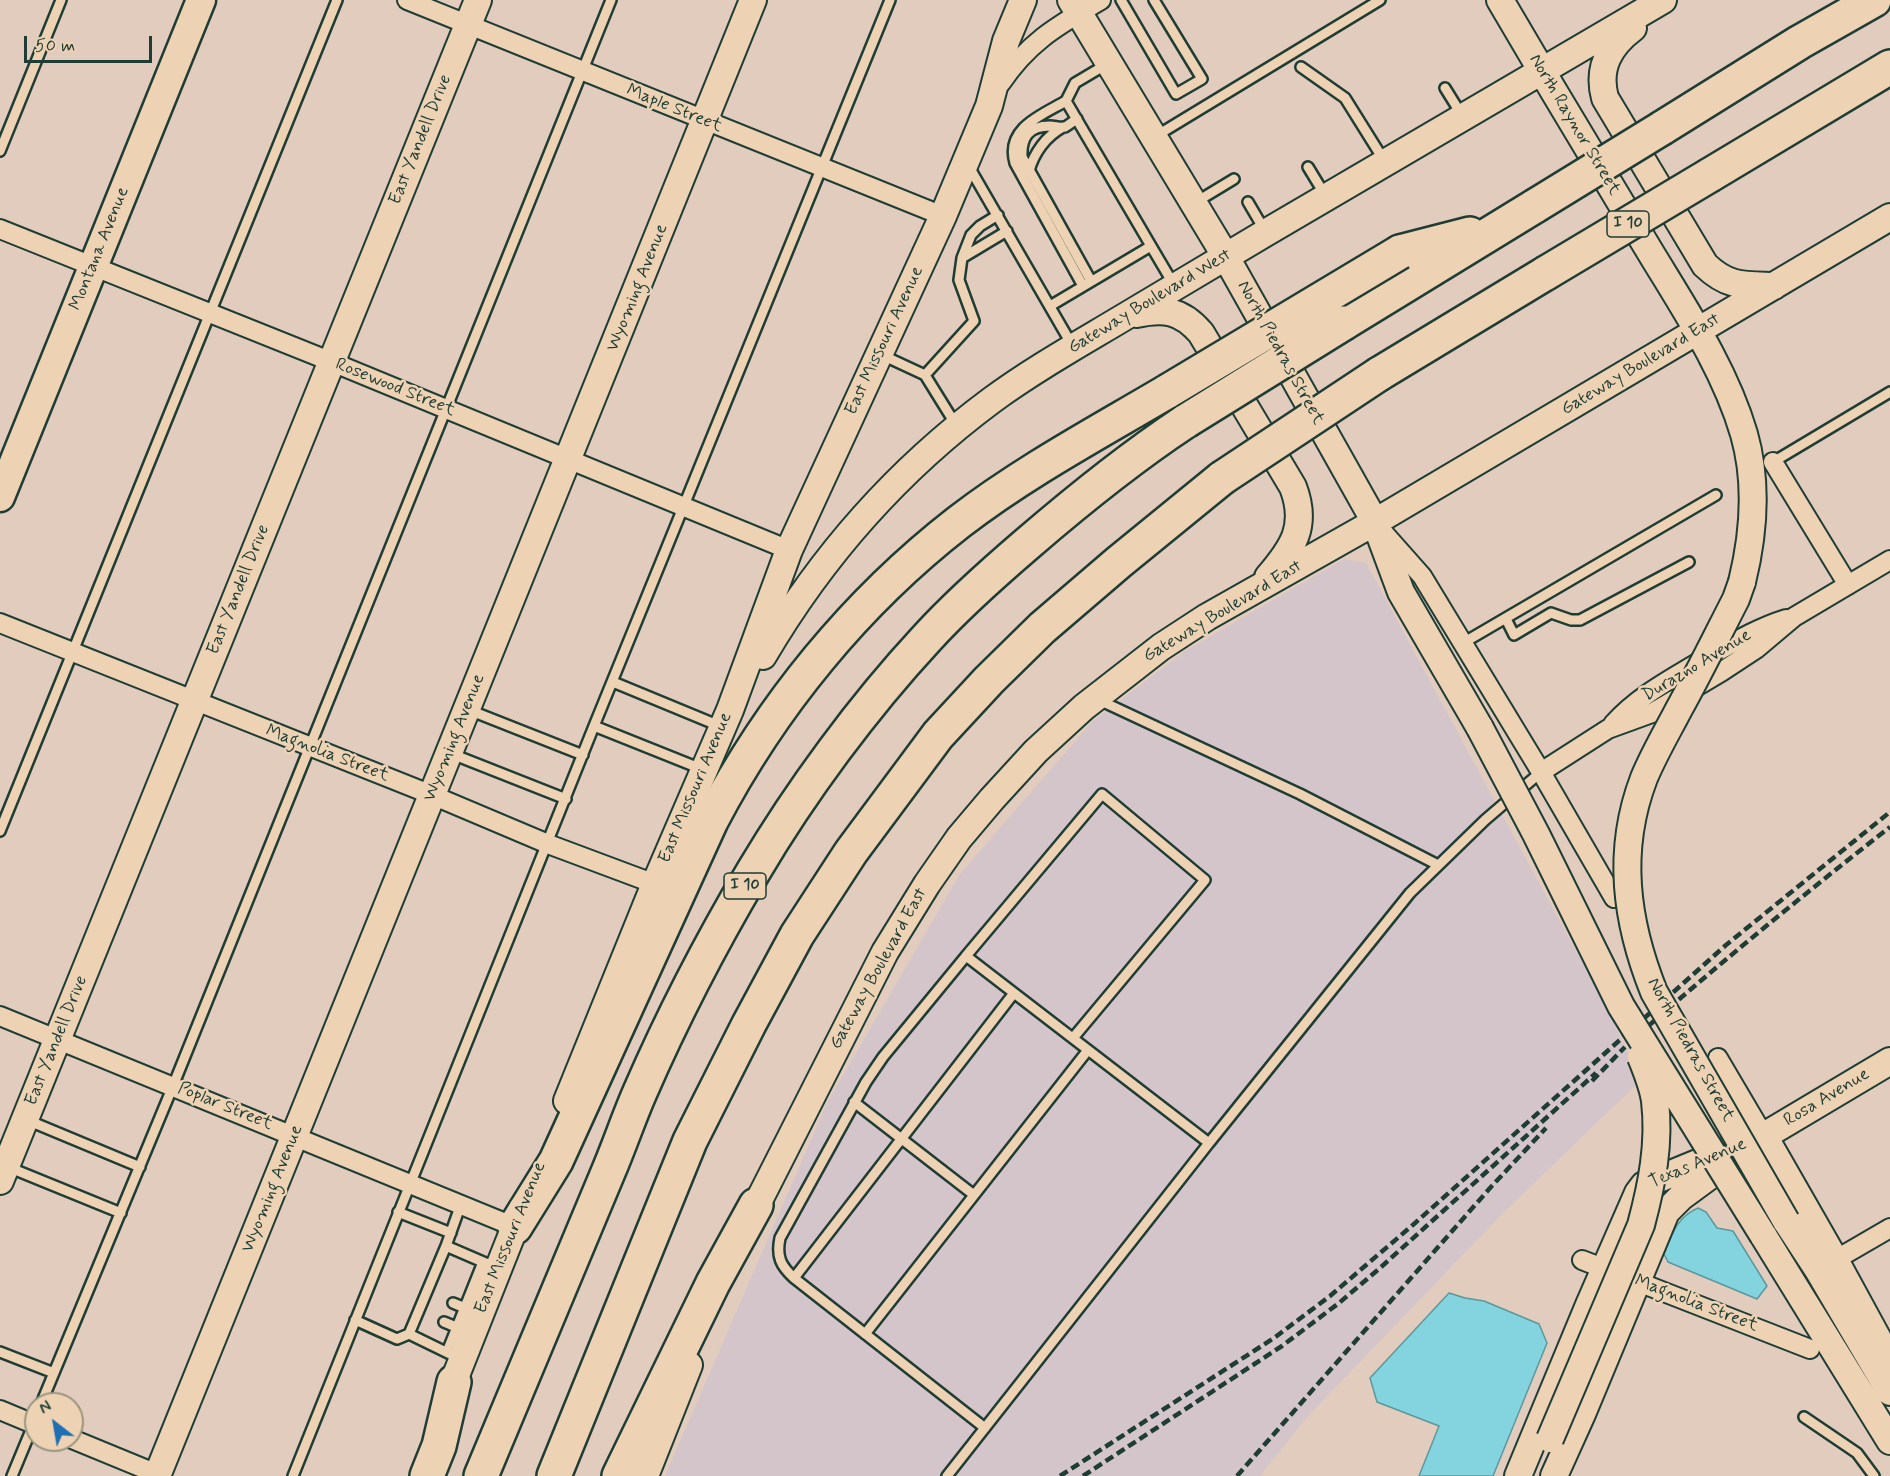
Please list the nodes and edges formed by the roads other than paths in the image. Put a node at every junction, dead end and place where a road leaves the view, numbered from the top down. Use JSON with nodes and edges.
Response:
{"nodes":[{"id":1,"x":61,"y":0,"type":"edge"},
{"id":2,"x":201,"y":0,"type":"edge"},
{"id":3,"x":337,"y":0,"type":"edge"},
{"id":4,"x":407,"y":0,"type":"edge"},
{"id":5,"x":478,"y":0,"type":"edge"},
{"id":6,"x":611,"y":0,"type":"edge"},
{"id":7,"x":753,"y":0,"type":"edge"},
{"id":8,"x":890,"y":0,"type":"edge"},
{"id":9,"x":1023,"y":0,"type":"edge"},
{"id":10,"x":1101,"y":0,"type":"edge"},
{"id":11,"x":1121,"y":0,"type":"edge"},
{"id":12,"x":1154,"y":0,"type":"edge"},
{"id":13,"x":1380,"y":0,"type":"edge"},
{"id":14,"x":1500,"y":0,"type":"edge"},
{"id":15,"x":1664,"y":0,"type":"edge"},
{"id":16,"x":1669,"y":0,"type":"edge"},
{"id":17,"x":1825,"y":0,"type":"edge"},
{"id":18,"x":1874,"y":0,"type":"edge"},
{"id":19,"x":1075,"y":7,"type":"edge"},
{"id":20,"x":468,"y":25,"type":"junction"},
{"id":21,"x":1800,"y":42,"type":"junction"},
{"id":22,"x":1109,"y":63,"type":"junction"},
{"id":23,"x":1301,"y":66,"type":"dead end"},
{"id":24,"x":1890,"y":67,"type":"edge"},
{"id":25,"x":1541,"y":71,"type":"junction"},
{"id":26,"x":582,"y":72,"type":"junction"},
{"id":27,"x":1445,"y":88,"type":"dead end"},
{"id":28,"x":1890,"y":92,"type":"edge"},
{"id":29,"x":1066,"y":100,"type":"junction"},
{"id":30,"x":989,"y":106,"type":"junction"},
{"id":31,"x":1463,"y":117,"type":"junction"},
{"id":32,"x":1077,"y":119,"type":"junction"},
{"id":33,"x":705,"y":122,"type":"junction"},
{"id":34,"x":1063,"y":127,"type":"junction"},
{"id":35,"x":1154,"y":138,"type":"junction"},
{"id":36,"x":1759,"y":145,"type":"junction"},
{"id":37,"x":0,"y":151,"type":"edge"},
{"id":38,"x":966,"y":160,"type":"junction"},
{"id":39,"x":1385,"y":162,"type":"junction"},
{"id":40,"x":1308,"y":167,"type":"dead end"},
{"id":41,"x":822,"y":168,"type":"junction"},
{"id":42,"x":1029,"y":171,"type":"junction"},
{"id":43,"x":1234,"y":179,"type":"dead end"},
{"id":44,"x":1326,"y":198,"type":"junction"},
{"id":45,"x":1248,"y":202,"type":"dead end"},
{"id":46,"x":1194,"y":203,"type":"junction"},
{"id":47,"x":998,"y":215,"type":"junction"},
{"id":48,"x":942,"y":216,"type":"junction"},
{"id":49,"x":1890,"y":217,"type":"edge"},
{"id":50,"x":1501,"y":227,"type":"junction"},
{"id":51,"x":0,"y":229,"type":"edge"},
{"id":52,"x":1007,"y":231,"type":"junction"},
{"id":53,"x":1266,"y":233,"type":"junction"},
{"id":54,"x":1151,"y":246,"type":"junction"},
{"id":55,"x":1226,"y":257,"type":"junction"},
{"id":56,"x":962,"y":258,"type":"junction"},
{"id":57,"x":93,"y":267,"type":"junction"},
{"id":58,"x":1087,"y":283,"type":"junction"},
{"id":59,"x":1774,"y":286,"type":"junction"},
{"id":60,"x":1175,"y":287,"type":"junction"},
{"id":61,"x":1050,"y":306,"type":"junction"},
{"id":62,"x":209,"y":313,"type":"junction"},
{"id":63,"x":1126,"y":316,"type":"junction"},
{"id":64,"x":1698,"y":331,"type":"junction"},
{"id":65,"x":1074,"y":347,"type":"junction"},
{"id":66,"x":879,"y":354,"type":"junction"},
{"id":67,"x":332,"y":362,"type":"junction"},
{"id":68,"x":925,"y":375,"type":"junction"},
{"id":69,"x":1890,"y":392,"type":"edge"},
{"id":70,"x":1734,"y":408,"type":"joint"},
{"id":71,"x":447,"y":409,"type":"junction"},
{"id":72,"x":957,"y":427,"type":"junction"},
{"id":73,"x":568,"y":459,"type":"junction"},
{"id":74,"x":1773,"y":462,"type":"joint"},
{"id":75,"x":1716,"y":495,"type":"dead end"},
{"id":76,"x":0,"y":498,"type":"edge"},
{"id":77,"x":684,"y":506,"type":"junction"},
{"id":78,"x":1375,"y":522,"type":"junction"},
{"id":79,"x":789,"y":550,"type":"junction"},
{"id":80,"x":1890,"y":560,"type":"edge"},
{"id":81,"x":1689,"y":562,"type":"dead end"},
{"id":82,"x":1848,"y":585,"type":"junction"},
{"id":83,"x":1260,"y":587,"type":"junction"},
{"id":84,"x":1506,"y":619,"type":"junction"},
{"id":85,"x":0,"y":623,"type":"edge"},
{"id":86,"x":1463,"y":643,"type":"junction"},
{"id":87,"x":72,"y":652,"type":"junction"},
{"id":88,"x":613,"y":682,"type":"junction"},
{"id":89,"x":1095,"y":698,"type":"junction"},
{"id":90,"x":194,"y":702,"type":"junction"},
{"id":91,"x":467,"y":709,"type":"junction"},
{"id":92,"x":727,"y":719,"type":"junction"},
{"id":93,"x":594,"y":726,"type":"junction"},
{"id":94,"x":309,"y":746,"type":"junction"},
{"id":95,"x":449,"y":753,"type":"junction"},
{"id":96,"x":583,"y":755,"type":"junction"},
{"id":97,"x":704,"y":770,"type":"junction"},
{"id":98,"x":1541,"y":772,"type":"junction"},
{"id":99,"x":432,"y":795,"type":"junction"},
{"id":100,"x":566,"y":799,"type":"junction"},
{"id":101,"x":0,"y":831,"type":"edge"},
{"id":102,"x":548,"y":844,"type":"junction"},
{"id":103,"x":1438,"y":865,"type":"junction"},
{"id":104,"x":655,"y":884,"type":"junction"},
{"id":105,"x":1614,"y":898,"type":"dead end"},
{"id":106,"x":966,"y":956,"type":"junction"},
{"id":107,"x":1014,"y":993,"type":"junction"},
{"id":108,"x":1622,"y":1006,"type":"junction"},
{"id":109,"x":0,"y":1016,"type":"edge"},
{"id":110,"x":1073,"y":1038,"type":"junction"},
{"id":111,"x":57,"y":1040,"type":"junction"},
{"id":112,"x":1088,"y":1050,"type":"junction"},
{"id":113,"x":1718,"y":1058,"type":"dead end"},
{"id":114,"x":1890,"y":1060,"type":"edge"},
{"id":115,"x":173,"y":1086,"type":"junction"},
{"id":116,"x":854,"y":1102,"type":"junction"},
{"id":117,"x":25,"y":1119,"type":"junction"},
{"id":118,"x":294,"y":1136,"type":"junction"},
{"id":119,"x":1764,"y":1136,"type":"junction"},
{"id":120,"x":902,"y":1139,"type":"junction"},
{"id":121,"x":1209,"y":1143,"type":"junction"},
{"id":122,"x":140,"y":1167,"type":"junction"},
{"id":123,"x":3,"y":1173,"type":"edge"},
{"id":124,"x":410,"y":1183,"type":"junction"},
{"id":125,"x":974,"y":1195,"type":"junction"},
{"id":126,"x":461,"y":1204,"type":"junction"},
{"id":127,"x":756,"y":1205,"type":"junction"},
{"id":128,"x":398,"y":1212,"type":"junction"},
{"id":129,"x":121,"y":1213,"type":"junction"},
{"id":130,"x":515,"y":1227,"type":"junction"},
{"id":131,"x":1890,"y":1228,"type":"edge"},
{"id":132,"x":451,"y":1233,"type":"junction"},
{"id":133,"x":446,"y":1246,"type":"junction"},
{"id":134,"x":1835,"y":1260,"type":"junction"},
{"id":135,"x":1594,"y":1264,"type":"junction"},
{"id":136,"x":491,"y":1265,"type":"junction"},
{"id":137,"x":794,"y":1278,"type":"junction"},
{"id":138,"x":1636,"y":1281,"type":"junction"},
{"id":139,"x":461,"y":1284,"type":"dead end"},
{"id":140,"x":472,"y":1288,"type":"junction"},
{"id":141,"x":453,"y":1304,"type":"dead end"},
{"id":142,"x":472,"y":1311,"type":"junction"},
{"id":143,"x":355,"y":1320,"type":"junction"},
{"id":144,"x":444,"y":1322,"type":"dead end"},
{"id":145,"x":456,"y":1327,"type":"junction"},
{"id":146,"x":409,"y":1334,"type":"junction"},
{"id":147,"x":865,"y":1334,"type":"junction"},
{"id":148,"x":1810,"y":1349,"type":"dead end"},
{"id":149,"x":0,"y":1352,"type":"edge"},
{"id":150,"x":1890,"y":1361,"type":"edge"},
{"id":151,"x":454,"y":1364,"type":"junction"},
{"id":152,"x":54,"y":1373,"type":"junction"},
{"id":153,"x":46,"y":1392,"type":"edge"},
{"id":154,"x":1890,"y":1392,"type":"edge"},
{"id":155,"x":0,"y":1410,"type":"edge"},
{"id":156,"x":1804,"y":1417,"type":"dead end"},
{"id":157,"x":24,"y":1418,"type":"edge"},
{"id":158,"x":986,"y":1428,"type":"junction"},
{"id":159,"x":1890,"y":1441,"type":"edge"},
{"id":160,"x":84,"y":1444,"type":"edge"},
{"id":161,"x":24,"y":1448,"type":"edge"},
{"id":162,"x":159,"y":1475,"type":"edge"},
{"id":163,"x":12,"y":1476,"type":"edge"},
{"id":164,"x":293,"y":1476,"type":"edge"},
{"id":165,"x":414,"y":1476,"type":"edge"},
{"id":166,"x":427,"y":1476,"type":"edge"},
{"id":167,"x":481,"y":1476,"type":"edge"},
{"id":168,"x":554,"y":1476,"type":"edge"},
{"id":169,"x":619,"y":1476,"type":"edge"},
{"id":170,"x":645,"y":1476,"type":"edge"},
{"id":171,"x":947,"y":1476,"type":"edge"},
{"id":172,"x":1518,"y":1476,"type":"edge"},
{"id":173,"x":1537,"y":1476,"type":"edge"},
{"id":174,"x":1554,"y":1476,"type":"edge"},
{"id":175,"x":1874,"y":1476,"type":"edge"}],
"edges":[{"from":1,"to":37,"type":"lane"},
{"from":2,"to":57,"type":"main road","name":"Montana Avenue"},
{"from":3,"to":62,"type":"lane"},
{"from":4,"to":20,"type":"street","name":"Maple Street"},
{"from":5,"to":20,"type":"main road","name":"East Yandell Drive"},
{"from":6,"to":26,"type":"lane"},
{"from":7,"to":33,"type":"main road","name":"Wyoming Avenue"},
{"from":8,"to":41,"type":"lane"},
{"from":9,"to":30,"type":"main road","name":"East Missouri Avenue"},
{"from":10,"to":19,"type":"street","name":"East Missouri Avenue"},
{"from":11,"to":12,"type":"lane"},
{"from":13,"to":35,"type":"lane"},
{"from":14,"to":25,"type":"main road","name":"North Raynor Street"},
{"from":15,"to":25,"type":"main road","name":"Gateway Boulevard West"},
{"from":16,"to":59,"type":"main road"},
{"from":17,"to":21,"type":"highway"},
{"from":18,"to":21,"type":"highway","number":"I 10"},
{"from":19,"to":22,"type":"main road","name":"North Piedras Street"},
{"from":19,"to":30,"type":"street","name":"East Missouri Avenue"},
{"from":20,"to":26,"type":"street","name":"Maple Street"},
{"from":20,"to":67,"type":"main road","name":"East Yandell Drive"},
{"from":21,"to":50,"type":"highway","number":"I 10","bridge":true},
{"from":22,"to":29,"type":"lane"},
{"from":22,"to":35,"type":"main road","name":"North Piedras Street"},
{"from":23,"to":39,"type":"lane"},
{"from":24,"to":36,"type":"highway","number":"I 10"},
{"from":25,"to":31,"type":"main road","name":"Gateway Boulevard West"},
{"from":25,"to":64,"type":"main road","name":"North Raynor Street"},
{"from":26,"to":33,"type":"street","name":"Maple Street"},
{"from":26,"to":71,"type":"lane"},
{"from":27,"to":31,"type":"lane"},
{"from":28,"to":36,"type":"highway"},
{"from":29,"to":32,"type":"lane"},
{"from":29,"to":58,"type":"lane"},
{"from":30,"to":38,"type":"main road","name":"East Missouri Avenue"},
{"from":31,"to":39,"type":"main road","name":"Gateway Boulevard West"},
{"from":32,"to":34,"type":"lane"},
{"from":32,"to":54,"type":"lane"},
{"from":33,"to":41,"type":"street","name":"Maple Street"},
{"from":33,"to":73,"type":"main road","name":"Wyoming Avenue"},
{"from":34,"to":42,"type":"lane"},
{"from":34,"to":42,"type":"lane"},
{"from":35,"to":46,"type":"main road","name":"North Piedras Street"},
{"from":36,"to":168,"type":"highway","number":"I 10","bridge":true},
{"from":38,"to":47,"type":"lane"},
{"from":38,"to":48,"type":"main road","name":"East Missouri Avenue"},
{"from":39,"to":44,"type":"main road","name":"Gateway Boulevard West"},
{"from":40,"to":44,"type":"lane"},
{"from":41,"to":48,"type":"street","name":"Maple Street"},
{"from":41,"to":77,"type":"lane"},
{"from":42,"to":58,"type":"lane"},
{"from":43,"to":46,"type":"lane"},
{"from":44,"to":53,"type":"main road","name":"Gateway Boulevard West"},
{"from":45,"to":53,"type":"lane"},
{"from":46,"to":55,"type":"main road","name":"North Piedras Street"},
{"from":47,"to":52,"type":"lane"},
{"from":47,"to":56,"type":"lane"},
{"from":48,"to":66,"type":"main road","name":"East Missouri Avenue"},
{"from":49,"to":59,"type":"main road","name":"Gateway Boulevard East"},
{"from":50,"to":130,"type":"highway","bridge":true},
{"from":50,"to":167,"type":"highway","number":"I 10","bridge":true},
{"from":51,"to":57,"type":"street","name":"Rosewood Street"},
{"from":52,"to":56,"type":"lane"},
{"from":52,"to":61,"type":"lane"},
{"from":53,"to":55,"type":"main road","name":"Gateway Boulevard West"},
{"from":54,"to":58,"type":"lane"},
{"from":54,"to":60,"type":"lane"},
{"from":55,"to":60,"type":"main road","name":"Gateway Boulevard West"},
{"from":55,"to":78,"type":"main road","name":"North Piedras Street"},
{"from":56,"to":68,"type":"lane"},
{"from":57,"to":62,"type":"street","name":"Rosewood Street"},
{"from":57,"to":76,"type":"main road","name":"Montana Avenue"},
{"from":58,"to":61,"type":"lane"},
{"from":59,"to":64,"type":"main road","name":"Gateway Boulevard East"},
{"from":60,"to":63,"type":"main road","name":"Gateway Boulevard West"},
{"from":61,"to":65,"type":"lane"},
{"from":62,"to":67,"type":"street","name":"Rosewood Street"},
{"from":62,"to":87,"type":"lane"},
{"from":63,"to":65,"type":"main road","name":"Gateway Boulevard West"},
{"from":63,"to":83,"type":"main road"},
{"from":64,"to":70,"type":"main road","name":"North Raynor Street"},
{"from":64,"to":78,"type":"main road","name":"Gateway Boulevard East"},
{"from":65,"to":72,"type":"main road","name":"Gateway Boulevard West"},
{"from":66,"to":68,"type":"lane"},
{"from":66,"to":79,"type":"main road","name":"East Missouri Avenue"},
{"from":67,"to":71,"type":"street","name":"Rosewood Street"},
{"from":67,"to":90,"type":"main road","name":"East Yandell Drive"},
{"from":68,"to":72,"type":"lane"},
{"from":69,"to":74,"type":"lane"},
{"from":70,"to":154,"type":"main road","name":"North Piedras Street","bridge":true},
{"from":71,"to":73,"type":"street","name":"Rosewood Street"},
{"from":71,"to":94,"type":"lane"},
{"from":72,"to":92,"type":"main road","name":"Gateway Boulevard West"},
{"from":73,"to":77,"type":"street","name":"Rosewood Street"},
{"from":73,"to":91,"type":"main road","name":"Wyoming Avenue"},
{"from":74,"to":82,"type":"street"},
{"from":75,"to":84,"type":"lane"},
{"from":77,"to":79,"type":"street","name":"Rosewood Street"},
{"from":77,"to":88,"type":"lane"},
{"from":78,"to":83,"type":"main road","name":"Gateway Boulevard East"},
{"from":78,"to":86,"type":"street","name":"North Piedras Street"},
{"from":78,"to":108,"type":"main road","name":"North Piedras Street","bridge":true},
{"from":79,"to":92,"type":"main road","name":"East Missouri Avenue"},
{"from":80,"to":82,"type":"street","name":"Durazno Avenue"},
{"from":81,"to":84,"type":"lane"},
{"from":82,"to":98,"type":"street","name":"Durazno Avenue"},
{"from":83,"to":89,"type":"main road","name":"Gateway Boulevard East"},
{"from":84,"to":86,"type":"lane"},
{"from":85,"to":87,"type":"street","name":"Magnolia Street"},
{"from":86,"to":98,"type":"street","name":"North Piedras Street"},
{"from":87,"to":90,"type":"street","name":"Magnolia Street"},
{"from":87,"to":101,"type":"lane"},
{"from":88,"to":92,"type":"lane"},
{"from":88,"to":93,"type":"lane"},
{"from":89,"to":103,"type":"lane"},
{"from":89,"to":127,"type":"main road","name":"Gateway Boulevard East"},
{"from":90,"to":94,"type":"street","name":"Magnolia Street"},
{"from":90,"to":111,"type":"main road","name":"East Yandell Drive"},
{"from":91,"to":95,"type":"main road","name":"Wyoming Avenue"},
{"from":91,"to":96,"type":"lane"},
{"from":92,"to":97,"type":"main road","name":"East Missouri Avenue"},
{"from":93,"to":96,"type":"lane"},
{"from":93,"to":97,"type":"lane"},
{"from":94,"to":99,"type":"street","name":"Magnolia Street"},
{"from":94,"to":115,"type":"lane"},
{"from":95,"to":99,"type":"main road","name":"Wyoming Avenue"},
{"from":95,"to":100,"type":"lane"},
{"from":96,"to":100,"type":"lane"},
{"from":97,"to":104,"type":"main road","name":"East Missouri Avenue"},
{"from":98,"to":103,"type":"lane"},
{"from":98,"to":105,"type":"street","name":"North Piedras Street"},
{"from":99,"to":102,"type":"street","name":"Magnolia Street"},
{"from":99,"to":118,"type":"main road","name":"Wyoming Avenue"},
{"from":100,"to":102,"type":"lane"},
{"from":102,"to":104,"type":"street","name":"Magnolia Street"},
{"from":102,"to":124,"type":"lane"},
{"from":103,"to":121,"type":"lane"},
{"from":104,"to":130,"type":"main road","name":"East Missouri Avenue"},
{"from":106,"to":107,"type":"lane"},
{"from":106,"to":110,"type":"lane"},
{"from":106,"to":116,"type":"lane"},
{"from":107,"to":110,"type":"lane"},
{"from":107,"to":120,"type":"lane"},
{"from":108,"to":159,"type":"main road","name":"North Piedras Street","bridge":true},
{"from":108,"to":173,"type":"main road","bridge":true},
{"from":109,"to":111,"type":"street","name":"Poplar Street"},
{"from":110,"to":112,"type":"lane"},
{"from":111,"to":115,"type":"street","name":"Poplar Street"},
{"from":111,"to":117,"type":"main road","name":"East Yandell Drive"},
{"from":112,"to":121,"type":"lane"},
{"from":112,"to":125,"type":"lane"},
{"from":113,"to":119,"type":"street","name":"North Piedras Street"},
{"from":114,"to":119,"type":"main road","name":"Rosa Avenue"},
{"from":115,"to":118,"type":"street","name":"Poplar Street"},
{"from":115,"to":122,"type":"lane"},
{"from":116,"to":120,"type":"lane"},
{"from":116,"to":137,"type":"lane"},
{"from":117,"to":122,"type":"lane"},
{"from":117,"to":123,"type":"main road","name":"East Yandell Drive"},
{"from":118,"to":124,"type":"street","name":"Poplar Street"},
{"from":118,"to":162,"type":"main road","name":"Wyoming Avenue"},
{"from":119,"to":134,"type":"main road","name":"North Piedras Street"},
{"from":119,"to":135,"type":"main road","name":"Texas Avenue"},
{"from":119,"to":138,"type":"main road","name":"Texas Avenue"},
{"from":120,"to":125,"type":"lane"},
{"from":120,"to":137,"type":"lane"},
{"from":121,"to":158,"type":"lane"},
{"from":122,"to":129,"type":"lane"},
{"from":123,"to":129,"type":"lane"},
{"from":124,"to":126,"type":"street","name":"Poplar Street"},
{"from":124,"to":128,"type":"lane"},
{"from":125,"to":147,"type":"lane"},
{"from":126,"to":130,"type":"street","name":"Poplar Street"},
{"from":126,"to":132,"type":"lane"},
{"from":127,"to":169,"type":"highway"},
{"from":127,"to":170,"type":"main road","name":"Gateway Boulevard East"},
{"from":128,"to":132,"type":"lane"},
{"from":128,"to":143,"type":"lane"},
{"from":129,"to":152,"type":"lane"},
{"from":130,"to":136,"type":"main road","name":"East Missouri Avenue"},
{"from":131,"to":134,"type":"street"},
{"from":132,"to":133,"type":"lane"},
{"from":133,"to":136,"type":"lane"},
{"from":133,"to":146,"type":"lane"},
{"from":134,"to":150,"type":"main road","name":"North Piedras Street"},
{"from":135,"to":138,"type":"street","name":"Magnolia Street"},
{"from":135,"to":172,"type":"main road","name":"Texas Avenue"},
{"from":136,"to":140,"type":"lane"},
{"from":136,"to":142,"type":"main road","name":"East Missouri Avenue"},
{"from":137,"to":147,"type":"lane"},
{"from":138,"to":148,"type":"street","name":"Magnolia Street"},
{"from":138,"to":174,"type":"main road","name":"Texas Avenue"},
{"from":139,"to":140,"type":"lane"},
{"from":140,"to":142,"type":"lane"},
{"from":141,"to":142,"type":"lane"},
{"from":142,"to":145,"type":"lane"},
{"from":142,"to":151,"type":"main road","name":"East Missouri Avenue"},
{"from":143,"to":146,"type":"lane"},
{"from":143,"to":164,"type":"lane"},
{"from":144,"to":145,"type":"lane"},
{"from":145,"to":151,"type":"lane"},
{"from":146,"to":151,"type":"lane"},
{"from":147,"to":158,"type":"lane"},
{"from":149,"to":152,"type":"lane"},
{"from":151,"to":165,"type":"main road","name":"East Missouri Avenue"},
{"from":151,"to":166,"type":"highway"},
{"from":152,"to":153,"type":"lane"},
{"from":155,"to":157,"type":"street"},
{"from":156,"to":175,"type":"lane"},
{"from":158,"to":171,"type":"lane"},
{"from":160,"to":162,"type":"street"},
{"from":161,"to":163,"type":"lane"}]}
